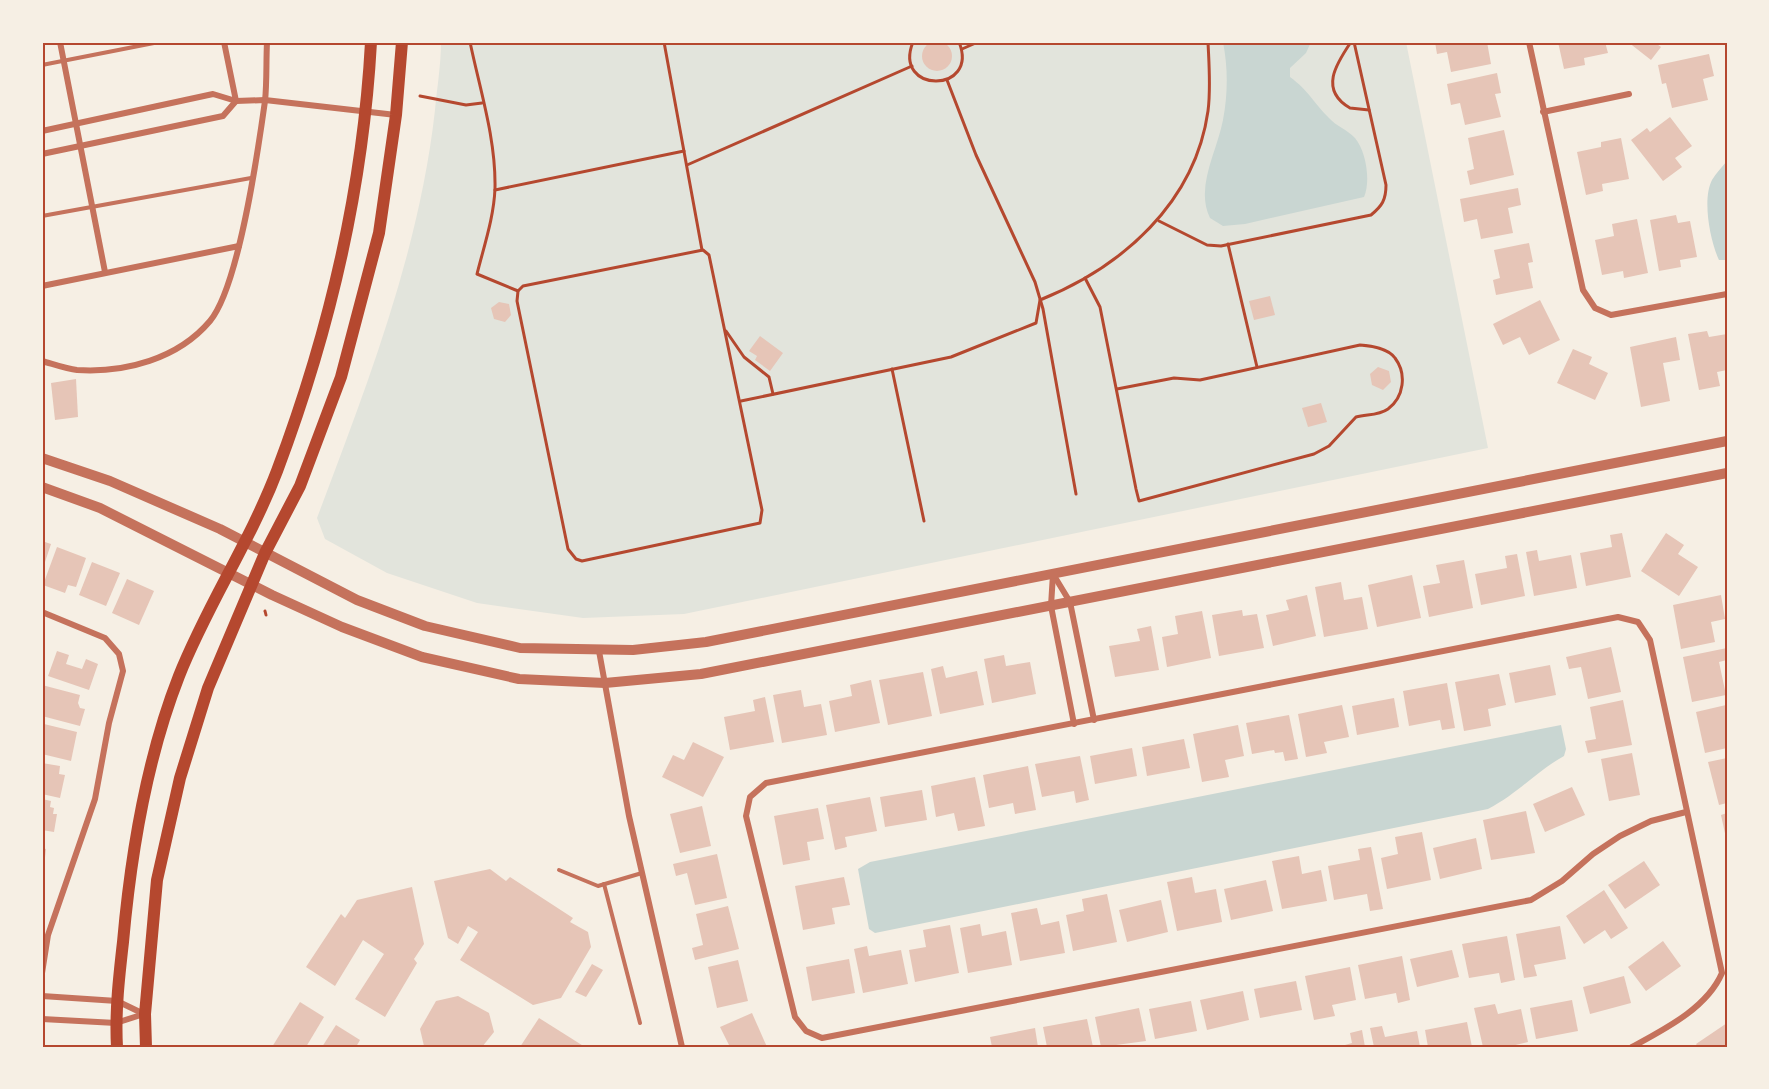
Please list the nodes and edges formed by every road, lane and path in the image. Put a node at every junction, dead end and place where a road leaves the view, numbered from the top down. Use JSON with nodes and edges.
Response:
{"nodes":[{"id":1,"x":60,"y":42,"type":"edge"},
{"id":2,"x":159,"y":42,"type":"edge"},
{"id":3,"x":224,"y":42,"type":"edge"},
{"id":4,"x":267,"y":42,"type":"edge"},
{"id":5,"x":371,"y":42,"type":"edge"},
{"id":6,"x":402,"y":42,"type":"edge"},
{"id":7,"x":470,"y":42,"type":"edge"},
{"id":8,"x":664,"y":42,"type":"edge"},
{"id":9,"x":913,"y":42,"type":"edge"},
{"id":10,"x":959,"y":42,"type":"edge"},
{"id":11,"x":978,"y":42,"type":"edge"},
{"id":12,"x":1208,"y":42,"type":"edge"},
{"id":13,"x":1352,"y":42,"type":"edge"},
{"id":14,"x":1529,"y":42,"type":"edge"},
{"id":15,"x":962,"y":49,"type":"junction"},
{"id":16,"x":64,"y":61,"type":"junction"},
{"id":17,"x":42,"y":65,"type":"edge"},
{"id":18,"x":912,"y":66,"type":"junction"},
{"id":19,"x":947,"y":80,"type":"junction"},
{"id":20,"x":1629,"y":94,"type":"dead end"},
{"id":21,"x":420,"y":96,"type":"dead end"},
{"id":22,"x":265,"y":100,"type":"junction"},
{"id":23,"x":236,"y":101,"type":"junction"},
{"id":24,"x":482,"y":103,"type":"junction"},
{"id":25,"x":1369,"y":110,"type":"junction"},
{"id":26,"x":367,"y":111,"type":"junction"},
{"id":27,"x":1543,"y":112,"type":"junction"},
{"id":28,"x":396,"y":115,"type":"junction"},
{"id":29,"x":77,"y":124,"type":"junction"},
{"id":30,"x":42,"y":131,"type":"edge"},
{"id":31,"x":81,"y":147,"type":"junction"},
{"id":32,"x":684,"y":151,"type":"junction"},
{"id":33,"x":42,"y":154,"type":"edge"},
{"id":34,"x":687,"y":165,"type":"junction"},
{"id":35,"x":251,"y":178,"type":"junction"},
{"id":36,"x":495,"y":190,"type":"junction"},
{"id":37,"x":92,"y":206,"type":"junction"},
{"id":38,"x":42,"y":216,"type":"edge"},
{"id":39,"x":1158,"y":221,"type":"junction"},
{"id":40,"x":1228,"y":244,"type":"junction"},
{"id":41,"x":239,"y":246,"type":"junction"},
{"id":42,"x":702,"y":250,"type":"junction"},
{"id":43,"x":105,"y":272,"type":"junction"},
{"id":44,"x":1085,"y":278,"type":"junction"},
{"id":45,"x":42,"y":286,"type":"edge"},
{"id":46,"x":518,"y":291,"type":"junction"},
{"id":47,"x":1727,"y":294,"type":"edge"},
{"id":48,"x":1040,"y":300,"type":"junction"},
{"id":49,"x":725,"y":330,"type":"junction"},
{"id":50,"x":42,"y":361,"type":"edge"},
{"id":51,"x":1257,"y":367,"type":"junction"},
{"id":52,"x":892,"y":369,"type":"junction"},
{"id":53,"x":1117,"y":389,"type":"junction"},
{"id":54,"x":773,"y":394,"type":"junction"},
{"id":55,"x":741,"y":400,"type":"junction"},
{"id":56,"x":1727,"y":441,"type":"edge"},
{"id":57,"x":42,"y":458,"type":"edge"},
{"id":58,"x":1727,"y":473,"type":"edge"},
{"id":59,"x":42,"y":487,"type":"edge"},
{"id":60,"x":1076,"y":494,"type":"dead end"},
{"id":61,"x":924,"y":521,"type":"dead end"},
{"id":62,"x":243,"y":541,"type":"junction"},
{"id":63,"x":265,"y":553,"type":"junction"},
{"id":64,"x":226,"y":573,"type":"junction"},
{"id":65,"x":1053,"y":574,"type":"junction"},
{"id":66,"x":252,"y":585,"type":"junction"},
{"id":67,"x":1070,"y":602,"type":"junction"},
{"id":68,"x":1051,"y":606,"type":"junction"},
{"id":69,"x":42,"y":612,"type":"edge"},
{"id":70,"x":599,"y":651,"type":"junction"},
{"id":71,"x":605,"y":683,"type":"junction"},
{"id":72,"x":1094,"y":720,"type":"junction"},
{"id":73,"x":1074,"y":724,"type":"junction"},
{"id":74,"x":1686,"y":812,"type":"junction"},
{"id":75,"x":559,"y":870,"type":"dead end"},
{"id":76,"x":642,"y":873,"type":"junction"},
{"id":77,"x":604,"y":884,"type":"junction"},
{"id":78,"x":42,"y":974,"type":"edge"},
{"id":79,"x":42,"y":996,"type":"edge"},
{"id":80,"x":117,"y":1001,"type":"junction"},
{"id":81,"x":145,"y":1014,"type":"junction"},
{"id":82,"x":42,"y":1019,"type":"edge"},
{"id":83,"x":116,"y":1023,"type":"junction"},
{"id":84,"x":640,"y":1023,"type":"dead end"},
{"id":85,"x":117,"y":1047,"type":"edge"},
{"id":86,"x":146,"y":1047,"type":"edge"},
{"id":87,"x":682,"y":1047,"type":"edge"},
{"id":88,"x":1632,"y":1047,"type":"edge"}],
"edges":[{"from":1,"to":16,"type":"street"},
{"from":2,"to":16,"type":"lane"},
{"from":3,"to":23,"type":"street"},
{"from":4,"to":22,"type":"street"},
{"from":5,"to":26,"type":"main road"},
{"from":6,"to":28,"type":"main road"},
{"from":7,"to":24,"type":"path"},
{"from":8,"to":32,"type":"path"},
{"from":9,"to":18,"type":"path"},
{"from":10,"to":15,"type":"path"},
{"from":11,"to":15,"type":"path"},
{"from":12,"to":39,"type":"path"},
{"from":13,"to":25,"type":"path"},
{"from":13,"to":25,"type":"path"},
{"from":14,"to":27,"type":"street"},
{"from":15,"to":19,"type":"path"},
{"from":16,"to":17,"type":"lane"},
{"from":16,"to":29,"type":"street"},
{"from":18,"to":19,"type":"path"},
{"from":18,"to":34,"type":"path"},
{"from":19,"to":48,"type":"path"},
{"from":20,"to":27,"type":"street"},
{"from":21,"to":24,"type":"path"},
{"from":22,"to":23,"type":"street"},
{"from":22,"to":26,"type":"street"},
{"from":22,"to":35,"type":"street"},
{"from":23,"to":29,"type":"street"},
{"from":23,"to":31,"type":"street"},
{"from":24,"to":36,"type":"path"},
{"from":25,"to":40,"type":"path"},
{"from":26,"to":28,"type":"street"},
{"from":26,"to":62,"type":"main road"},
{"from":27,"to":47,"type":"street"},
{"from":28,"to":63,"type":"main road"},
{"from":29,"to":30,"type":"street"},
{"from":29,"to":31,"type":"street"},
{"from":31,"to":33,"type":"street"},
{"from":31,"to":37,"type":"street"},
{"from":32,"to":34,"type":"path"},
{"from":32,"to":36,"type":"path"},
{"from":34,"to":42,"type":"path"},
{"from":35,"to":37,"type":"lane"},
{"from":35,"to":41,"type":"street"},
{"from":36,"to":46,"type":"path"},
{"from":37,"to":38,"type":"lane"},
{"from":37,"to":43,"type":"street"},
{"from":39,"to":40,"type":"path"},
{"from":39,"to":44,"type":"path"},
{"from":40,"to":51,"type":"path"},
{"from":41,"to":43,"type":"street"},
{"from":41,"to":50,"type":"street"},
{"from":42,"to":46,"type":"path"},
{"from":42,"to":49,"type":"path"},
{"from":43,"to":45,"type":"street"},
{"from":44,"to":48,"type":"path"},
{"from":44,"to":53,"type":"path"},
{"from":46,"to":55,"type":"path"},
{"from":48,"to":52,"type":"path"},
{"from":48,"to":60,"type":"path"},
{"from":49,"to":54,"type":"path"},
{"from":49,"to":55,"type":"path"},
{"from":51,"to":53,"type":"path"},
{"from":51,"to":53,"type":"path"},
{"from":52,"to":54,"type":"path"},
{"from":52,"to":61,"type":"path"},
{"from":54,"to":55,"type":"path"},
{"from":56,"to":65,"type":"street"},
{"from":57,"to":62,"type":"street"},
{"from":58,"to":67,"type":"street"},
{"from":59,"to":64,"type":"street"},
{"from":62,"to":63,"type":"street"},
{"from":62,"to":64,"type":"main road"},
{"from":63,"to":66,"type":"main road"},
{"from":63,"to":70,"type":"street"},
{"from":64,"to":66,"type":"street"},
{"from":64,"to":80,"type":"main road"},
{"from":65,"to":67,"type":"street"},
{"from":65,"to":68,"type":"street"},
{"from":65,"to":70,"type":"street"},
{"from":66,"to":71,"type":"street"},
{"from":66,"to":81,"type":"main road"},
{"from":67,"to":68,"type":"street"},
{"from":67,"to":72,"type":"street"},
{"from":68,"to":71,"type":"street"},
{"from":68,"to":73,"type":"street"},
{"from":69,"to":78,"type":"street"},
{"from":70,"to":71,"type":"street"},
{"from":71,"to":76,"type":"street"},
{"from":72,"to":73,"type":"street"},
{"from":72,"to":74,"type":"street"},
{"from":73,"to":74,"type":"street"},
{"from":74,"to":88,"type":"street"},
{"from":75,"to":77,"type":"lane"},
{"from":76,"to":77,"type":"lane"},
{"from":76,"to":87,"type":"street"},
{"from":77,"to":84,"type":"lane"},
{"from":79,"to":80,"type":"street"},
{"from":80,"to":81,"type":"street"},
{"from":80,"to":83,"type":"main road"},
{"from":81,"to":83,"type":"street"},
{"from":81,"to":86,"type":"main road"},
{"from":82,"to":83,"type":"street"},
{"from":83,"to":85,"type":"main road"}]}
